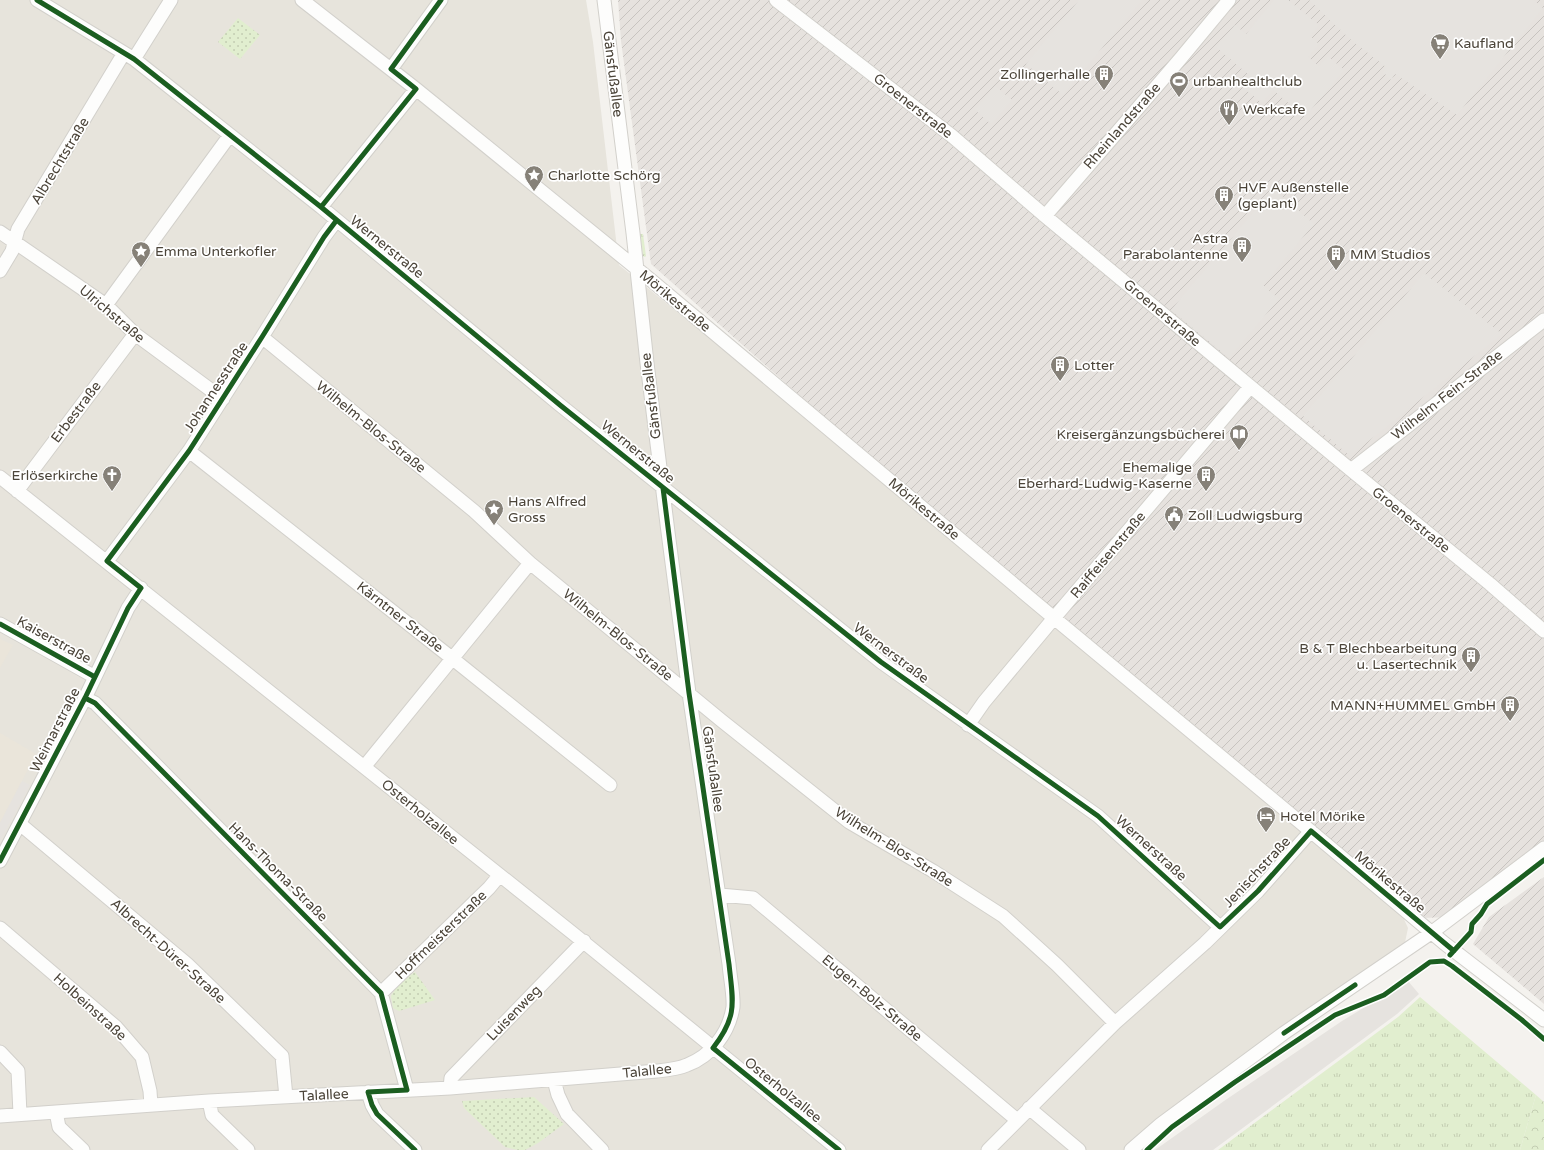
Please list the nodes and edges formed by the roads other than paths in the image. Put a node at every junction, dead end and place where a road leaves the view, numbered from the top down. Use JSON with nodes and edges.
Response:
{"nodes":[{"id":1,"x":37,"y":0,"type":"edge"},
{"id":2,"x":171,"y":0,"type":"edge"},
{"id":3,"x":302,"y":0,"type":"edge"},
{"id":4,"x":441,"y":0,"type":"edge"},
{"id":5,"x":604,"y":0,"type":"edge"},
{"id":6,"x":776,"y":0,"type":"edge"},
{"id":7,"x":1229,"y":0,"type":"edge"},
{"id":8,"x":129,"y":56,"type":"junction"},
{"id":9,"x":391,"y":69,"type":"junction"},
{"id":10,"x":416,"y":89,"type":"junction"},
{"id":11,"x":230,"y":135,"type":"junction"},
{"id":12,"x":321,"y":207,"type":"junction"},
{"id":13,"x":1045,"y":216,"type":"junction"},
{"id":14,"x":336,"y":221,"type":"junction"},
{"id":15,"x":0,"y":232,"type":"edge"},
{"id":16,"x":15,"y":241,"type":"junction"},
{"id":17,"x":637,"y":269,"type":"junction"},
{"id":18,"x":0,"y":271,"type":"edge"},
{"id":19,"x":106,"y":304,"type":"junction"},
{"id":20,"x":1544,"y":320,"type":"edge"},
{"id":21,"x":135,"y":334,"type":"junction"},
{"id":22,"x":262,"y":337,"type":"junction"},
{"id":23,"x":1250,"y":387,"type":"junction"},
{"id":24,"x":223,"y":399,"type":"junction"},
{"id":25,"x":189,"y":451,"type":"junction"},
{"id":26,"x":1351,"y":470,"type":"junction"},
{"id":27,"x":0,"y":477,"type":"edge"},
{"id":28,"x":662,"y":488,"type":"junction"},
{"id":29,"x":17,"y":490,"type":"junction"},
{"id":30,"x":107,"y":561,"type":"junction"},
{"id":31,"x":530,"y":563,"type":"junction"},
{"id":32,"x":141,"y":588,"type":"junction"},
{"id":33,"x":1054,"y":618,"type":"junction"},
{"id":34,"x":0,"y":624,"type":"edge"},
{"id":35,"x":1544,"y":631,"type":"edge"},
{"id":36,"x":453,"y":659,"type":"junction"},
{"id":37,"x":95,"y":677,"type":"junction"},
{"id":38,"x":689,"y":693,"type":"junction"},
{"id":39,"x":85,"y":698,"type":"junction"},
{"id":40,"x":968,"y":725,"type":"junction"},
{"id":41,"x":364,"y":767,"type":"junction"},
{"id":42,"x":610,"y":786,"type":"dead end"},
{"id":43,"x":20,"y":824,"type":"junction"},
{"id":44,"x":1311,"y":831,"type":"junction"},
{"id":45,"x":1544,"y":848,"type":"edge"},
{"id":46,"x":0,"y":861,"type":"edge"},
{"id":47,"x":499,"y":876,"type":"junction"},
{"id":48,"x":720,"y":895,"type":"junction"},
{"id":49,"x":1220,"y":927,"type":"junction"},
{"id":50,"x":0,"y":928,"type":"edge"},
{"id":51,"x":1431,"y":933,"type":"junction"},
{"id":52,"x":584,"y":942,"type":"junction"},
{"id":53,"x":381,"y":993,"type":"junction"},
{"id":54,"x":1544,"y":1020,"type":"edge"},
{"id":55,"x":1115,"y":1023,"type":"junction"},
{"id":56,"x":713,"y":1048,"type":"junction"},
{"id":57,"x":0,"y":1052,"type":"edge"},
{"id":58,"x":554,"y":1080,"type":"junction"},
{"id":59,"x":450,"y":1088,"type":"junction"},
{"id":60,"x":407,"y":1090,"type":"junction"},
{"id":61,"x":368,"y":1092,"type":"junction"},
{"id":62,"x":286,"y":1097,"type":"junction"},
{"id":63,"x":209,"y":1101,"type":"junction"},
{"id":64,"x":151,"y":1104,"type":"junction"},
{"id":65,"x":1029,"y":1108,"type":"junction"},
{"id":66,"x":56,"y":1112,"type":"junction"},
{"id":67,"x":20,"y":1114,"type":"junction"},
{"id":68,"x":0,"y":1116,"type":"edge"},
{"id":69,"x":1017,"y":1120,"type":"junction"},
{"id":70,"x":83,"y":1150,"type":"edge"},
{"id":71,"x":248,"y":1150,"type":"edge"},
{"id":72,"x":414,"y":1150,"type":"edge"},
{"id":73,"x":602,"y":1150,"type":"edge"},
{"id":74,"x":839,"y":1150,"type":"edge"},
{"id":75,"x":988,"y":1150,"type":"edge"},
{"id":76,"x":1079,"y":1150,"type":"edge"},
{"id":77,"x":1131,"y":1150,"type":"edge"}],
"edges":[{"from":1,"to":8,"type":"street","name":"Wernerstraße"},
{"from":2,"to":8,"type":"street","name":"Albrechtstraße"},
{"from":3,"to":9,"type":"street","name":"Mörikestraße"},
{"from":4,"to":9,"type":"street"},
{"from":5,"to":17,"type":"street","name":"Gänsfußallee"},
{"from":6,"to":13,"type":"street","name":"Groenerstraße"},
{"from":7,"to":13,"type":"street","name":"Rheinlandstraße"},
{"from":8,"to":11,"type":"street","name":"Wernerstraße"},
{"from":8,"to":16,"type":"street","name":"Albrechtstraße"},
{"from":9,"to":10,"type":"street","name":"Mörikestraße"},
{"from":10,"to":12,"type":"street"},
{"from":10,"to":17,"type":"street","name":"Mörikestraße"},
{"from":11,"to":12,"type":"street","name":"Wernerstraße"},
{"from":11,"to":19,"type":"street"},
{"from":12,"to":14,"type":"street","name":"Wernerstraße"},
{"from":13,"to":23,"type":"street","name":"Groenerstraße"},
{"from":14,"to":22,"type":"street","name":"Johannesstraße"},
{"from":14,"to":28,"type":"street","name":"Wernerstraße"},
{"from":15,"to":16,"type":"street","name":"Ulrichstraße"},
{"from":16,"to":18,"type":"street","name":"Albrechtstraße"},
{"from":16,"to":19,"type":"street","name":"Ulrichstraße"},
{"from":17,"to":28,"type":"street","name":"Gänsfußallee"},
{"from":17,"to":33,"type":"street","name":"Mörikestraße"},
{"from":19,"to":21,"type":"street","name":"Ulrichstraße"},
{"from":20,"to":26,"type":"street","name":"Wilhelm-Fein-Straße"},
{"from":21,"to":24,"type":"street","name":"Ulrichstraße"},
{"from":21,"to":29,"type":"street","name":"Erbestraße"},
{"from":22,"to":24,"type":"street","name":"Johannesstraße"},
{"from":22,"to":31,"type":"street","name":"Wilhelm-Blos-Straße"},
{"from":23,"to":26,"type":"street","name":"Groenerstraße"},
{"from":23,"to":33,"type":"street","name":"Raiffeisenstraße"},
{"from":24,"to":25,"type":"street","name":"Johannesstraße"},
{"from":25,"to":30,"type":"street","name":"Johannesstraße"},
{"from":25,"to":36,"type":"street","name":"Kärntner Straße"},
{"from":26,"to":35,"type":"street","name":"Groenerstraße"},
{"from":27,"to":29,"type":"street","name":"Osterholzallee"},
{"from":28,"to":38,"type":"street","name":"Gänsfußallee"},
{"from":28,"to":40,"type":"street","name":"Wernerstraße"},
{"from":29,"to":30,"type":"street","name":"Osterholzallee"},
{"from":30,"to":32,"type":"street","name":"Osterholzallee"},
{"from":31,"to":36,"type":"street"},
{"from":31,"to":38,"type":"street","name":"Wilhelm-Blos-Straße"},
{"from":32,"to":37,"type":"street","name":"Weimarstraße"},
{"from":32,"to":41,"type":"street","name":"Osterholzallee"},
{"from":33,"to":40,"type":"street","name":"Raiffeisenstraße"},
{"from":33,"to":44,"type":"street","name":"Mörikestraße"},
{"from":34,"to":37,"type":"street","name":"Kaiserstraße"},
{"from":36,"to":41,"type":"street"},
{"from":36,"to":42,"type":"street","name":"Kärntner Straße"},
{"from":37,"to":39,"type":"street","name":"Weimarstraße"},
{"from":38,"to":48,"type":"street","name":"Gänsfußallee"},
{"from":38,"to":55,"type":"street","name":"Wilhelm-Blos-Straße"},
{"from":39,"to":43,"type":"street","name":"Weimarstraße"},
{"from":39,"to":53,"type":"street","name":"Hans-Thoma-Straße"},
{"from":40,"to":49,"type":"street","name":"Wernerstraße"},
{"from":41,"to":47,"type":"street","name":"Osterholzallee"},
{"from":43,"to":46,"type":"street","name":"Weimarstraße"},
{"from":43,"to":62,"type":"street","name":"Albrecht-Dürer-Straße"},
{"from":44,"to":49,"type":"street","name":"Jenischstraße"},
{"from":44,"to":51,"type":"street","name":"Mörikestraße"},
{"from":45,"to":51,"type":"street"},
{"from":47,"to":52,"type":"street","name":"Osterholzallee"},
{"from":47,"to":53,"type":"street","name":"Hoffmeisterstraße"},
{"from":48,"to":56,"type":"street","name":"Gänsfußallee"},
{"from":48,"to":69,"type":"street","name":"Eugen-Bolz-Straße"},
{"from":49,"to":55,"type":"street","name":"Jenischstraße"},
{"from":50,"to":64,"type":"street","name":"Holbeinstraße"},
{"from":51,"to":54,"type":"street","name":"Mörikestraße"},
{"from":51,"to":77,"type":"street"},
{"from":52,"to":56,"type":"street","name":"Osterholzallee"},
{"from":52,"to":59,"type":"street","name":"Luisenweg"},
{"from":53,"to":60,"type":"street","name":"Hans-Thoma-Straße"},
{"from":55,"to":65,"type":"street","name":"Jenischstraße"},
{"from":56,"to":58,"type":"street","name":"Talallee"},
{"from":56,"to":74,"type":"street","name":"Osterholzallee"},
{"from":57,"to":67,"type":"street"},
{"from":58,"to":59,"type":"street","name":"Talallee"},
{"from":58,"to":73,"type":"street"},
{"from":59,"to":60,"type":"street","name":"Talallee"},
{"from":60,"to":61,"type":"street","name":"Talallee"},
{"from":61,"to":62,"type":"street","name":"Talallee"},
{"from":61,"to":72,"type":"street"},
{"from":62,"to":63,"type":"street","name":"Talallee"},
{"from":63,"to":64,"type":"street","name":"Talallee"},
{"from":63,"to":71,"type":"street"},
{"from":64,"to":66,"type":"street","name":"Talallee"},
{"from":65,"to":69,"type":"street","name":"Jenischstraße"},
{"from":65,"to":76,"type":"street"},
{"from":66,"to":67,"type":"street","name":"Talallee"},
{"from":66,"to":70,"type":"street"},
{"from":67,"to":68,"type":"street","name":"Talallee"},
{"from":69,"to":75,"type":"street","name":"Jenischstraße"}]}
